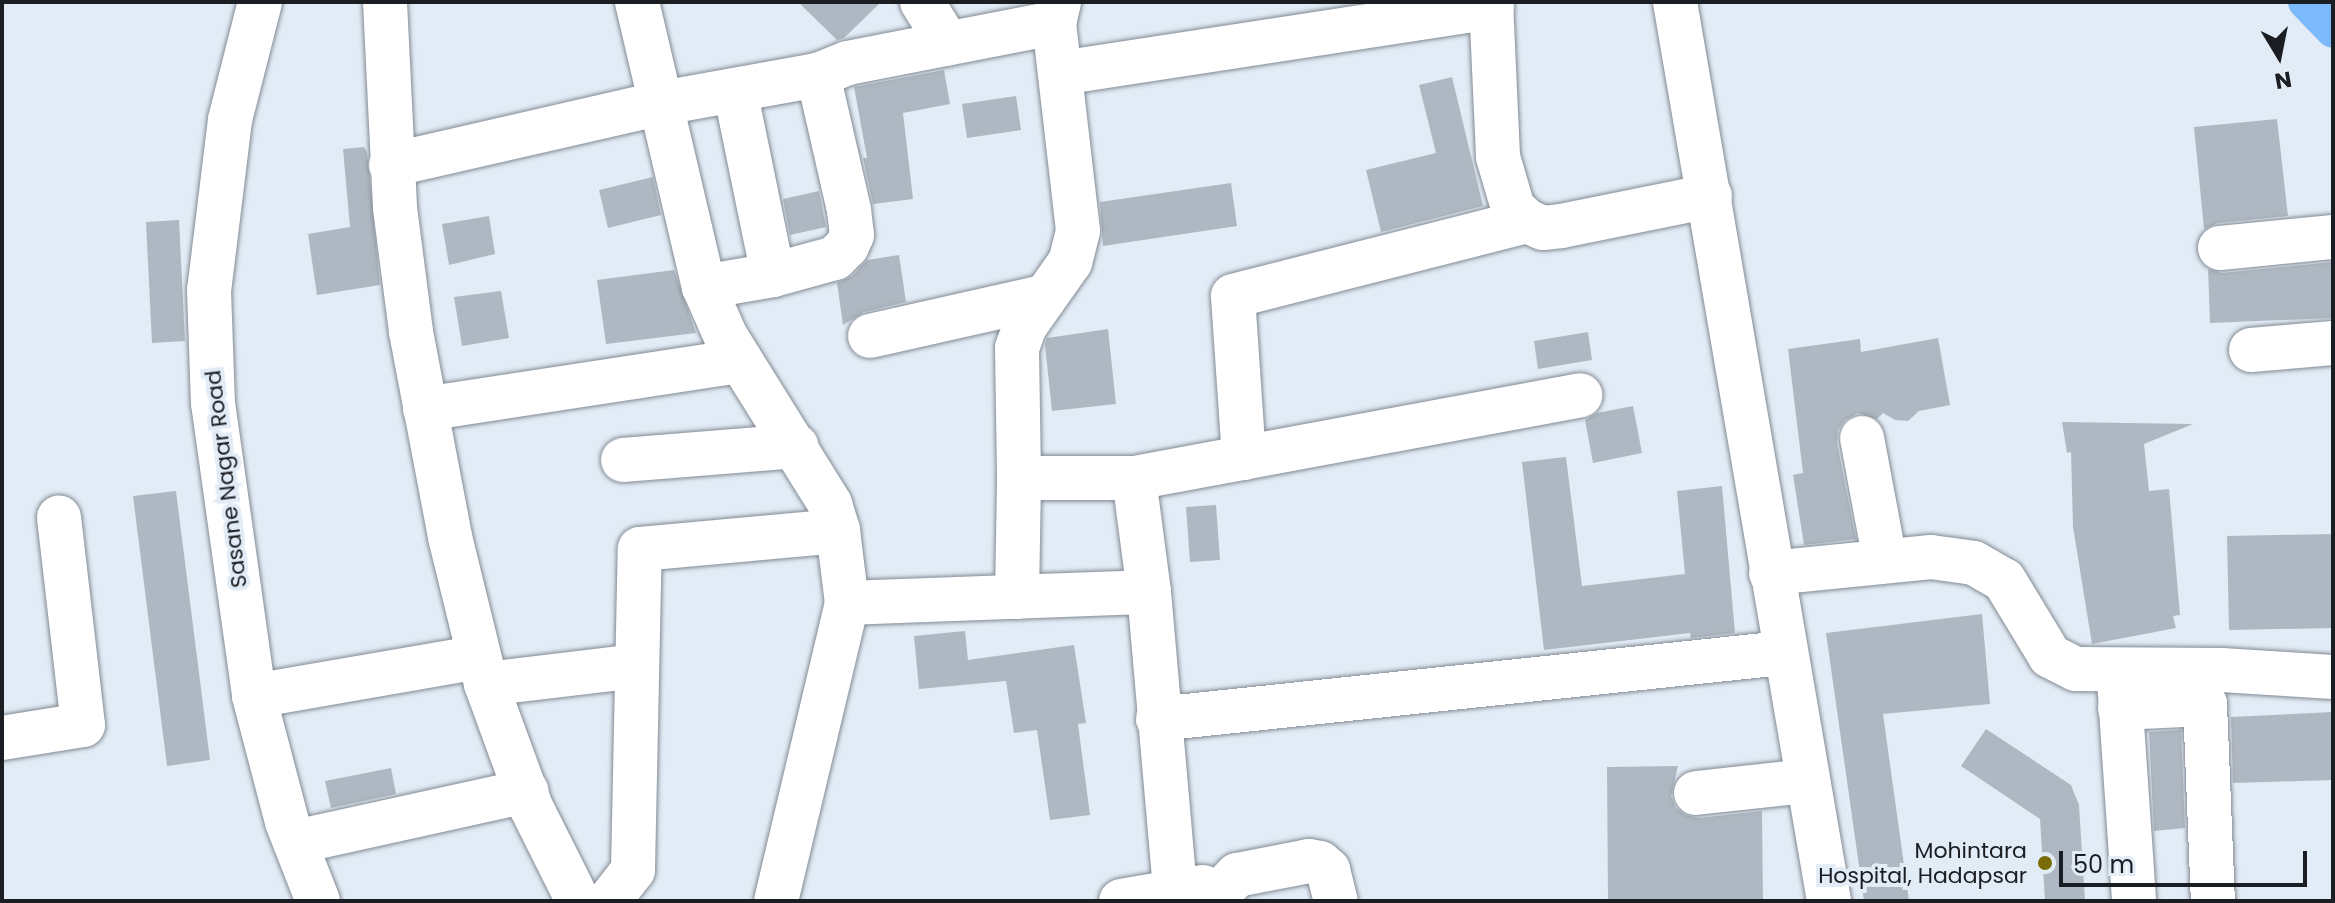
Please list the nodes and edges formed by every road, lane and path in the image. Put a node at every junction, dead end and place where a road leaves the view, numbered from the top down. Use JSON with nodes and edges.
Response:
{"nodes":[{"id":1,"x":260,"y":2,"type":"edge"},
{"id":2,"x":385,"y":2,"type":"edge"},
{"id":3,"x":637,"y":2,"type":"edge"},
{"id":4,"x":922,"y":2,"type":"edge"},
{"id":5,"x":1675,"y":2,"type":"edge"},
{"id":6,"x":1492,"y":5,"type":"edge"},
{"id":7,"x":1057,"y":12,"type":"edge"},
{"id":8,"x":948,"y":44,"type":"junction"},
{"id":9,"x":1061,"y":73,"type":"junction"},
{"id":10,"x":818,"y":75,"type":"junction"},
{"id":11,"x":735,"y":90,"type":"junction"},
{"id":12,"x":662,"y":103,"type":"junction"},
{"id":13,"x":391,"y":165,"type":"junction"},
{"id":14,"x":1710,"y":196,"type":"junction"},
{"id":15,"x":1527,"y":221,"type":"junction"},
{"id":16,"x":2333,"y":237,"type":"edge"},
{"id":17,"x":2220,"y":248,"type":"dead end"},
{"id":18,"x":773,"y":275,"type":"junction"},
{"id":19,"x":704,"y":287,"type":"junction"},
{"id":20,"x":1043,"y":297,"type":"junction"},
{"id":21,"x":870,"y":336,"type":"dead end"},
{"id":22,"x":2333,"y":343,"type":"edge"},
{"id":23,"x":2251,"y":350,"type":"dead end"},
{"id":24,"x":740,"y":361,"type":"junction"},
{"id":25,"x":1580,"y":395,"type":"dead end"},
{"id":26,"x":425,"y":409,"type":"junction"},
{"id":27,"x":1862,"y":438,"type":"dead end"},
{"id":28,"x":796,"y":446,"type":"junction"},
{"id":29,"x":1244,"y":458,"type":"junction"},
{"id":30,"x":623,"y":460,"type":"dead end"},
{"id":31,"x":1019,"y":478,"type":"junction"},
{"id":32,"x":1134,"y":478,"type":"junction"},
{"id":33,"x":59,"y":517,"type":"dead end"},
{"id":34,"x":838,"y":531,"type":"junction"},
{"id":35,"x":1885,"y":561,"type":"junction"},
{"id":36,"x":1771,"y":573,"type":"junction"},
{"id":37,"x":1149,"y":592,"type":"junction"},
{"id":38,"x":1017,"y":597,"type":"junction"},
{"id":39,"x":847,"y":603,"type":"junction"},
{"id":40,"x":1783,"y":653,"type":"junction"},
{"id":41,"x":636,"y":666,"type":"junction"},
{"id":42,"x":482,"y":670,"type":"junction"},
{"id":43,"x":2333,"y":677,"type":"edge"},
{"id":44,"x":2223,"y":686,"type":"junction"},
{"id":45,"x":2119,"y":689,"type":"junction"},
{"id":46,"x":254,"y":696,"type":"junction"},
{"id":47,"x":2333,"y":701,"type":"edge"},
{"id":48,"x":1158,"y":719,"type":"junction"},
{"id":49,"x":2,"y":738,"type":"edge"},
{"id":50,"x":1807,"y":781,"type":"junction"},
{"id":51,"x":526,"y":791,"type":"junction"},
{"id":52,"x":1696,"y":793,"type":"dead end"},
{"id":53,"x":295,"y":842,"type":"junction"},
{"id":54,"x":1175,"y":889,"type":"junction"},
{"id":55,"x":1224,"y":896,"type":"edge"},
{"id":56,"x":318,"y":901,"type":"edge"},
{"id":57,"x":578,"y":901,"type":"edge"},
{"id":58,"x":609,"y":901,"type":"edge"},
{"id":59,"x":776,"y":901,"type":"edge"},
{"id":60,"x":1121,"y":901,"type":"edge"},
{"id":61,"x":1336,"y":901,"type":"edge"},
{"id":62,"x":1829,"y":901,"type":"edge"},
{"id":63,"x":2134,"y":901,"type":"edge"},
{"id":64,"x":2213,"y":901,"type":"edge"},
{"id":65,"x":2233,"y":901,"type":"edge"}],
"edges":[{"from":1,"to":46,"type":"street","name":"Sasane Nagar Road"},
{"from":2,"to":13,"type":"street"},
{"from":3,"to":12,"type":"street"},
{"from":4,"to":8,"type":"street"},
{"from":5,"to":14,"type":"street"},
{"from":6,"to":9,"type":"street"},
{"from":6,"to":15,"type":"street"},
{"from":7,"to":8,"type":"street"},
{"from":7,"to":9,"type":"street"},
{"from":8,"to":10,"type":"street"},
{"from":9,"to":20,"type":"street"},
{"from":10,"to":11,"type":"street"},
{"from":10,"to":18,"type":"street"},
{"from":11,"to":12,"type":"street"},
{"from":11,"to":18,"type":"street"},
{"from":12,"to":13,"type":"street"},
{"from":12,"to":19,"type":"street"},
{"from":13,"to":26,"type":"street"},
{"from":14,"to":15,"type":"street"},
{"from":14,"to":36,"type":"street"},
{"from":15,"to":29,"type":"street"},
{"from":16,"to":17,"type":"street"},
{"from":18,"to":19,"type":"street"},
{"from":19,"to":24,"type":"street"},
{"from":20,"to":21,"type":"street"},
{"from":20,"to":31,"type":"street"},
{"from":22,"to":23,"type":"street"},
{"from":24,"to":26,"type":"street"},
{"from":24,"to":28,"type":"street"},
{"from":25,"to":29,"type":"street"},
{"from":26,"to":42,"type":"street"},
{"from":27,"to":35,"type":"street"},
{"from":28,"to":30,"type":"street"},
{"from":28,"to":34,"type":"street"},
{"from":29,"to":32,"type":"street"},
{"from":31,"to":32,"type":"street"},
{"from":31,"to":38,"type":"street"},
{"from":32,"to":37,"type":"street"},
{"from":33,"to":49,"type":"street"},
{"from":34,"to":39,"type":"street"},
{"from":34,"to":41,"type":"street"},
{"from":35,"to":36,"type":"street"},
{"from":35,"to":45,"type":"street"},
{"from":36,"to":40,"type":"street"},
{"from":37,"to":38,"type":"street"},
{"from":37,"to":48,"type":"street"},
{"from":38,"to":39,"type":"street"},
{"from":39,"to":59,"type":"street"},
{"from":40,"to":48,"type":"street"},
{"from":40,"to":50,"type":"street"},
{"from":41,"to":42,"type":"street"},
{"from":41,"to":58,"type":"street"},
{"from":42,"to":46,"type":"street"},
{"from":42,"to":51,"type":"street"},
{"from":43,"to":44,"type":"street"},
{"from":44,"to":45,"type":"street"},
{"from":44,"to":47,"type":"street"},
{"from":44,"to":65,"type":"street"},
{"from":45,"to":63,"type":"street"},
{"from":45,"to":64,"type":"street"},
{"from":46,"to":53,"type":"street","name":"Sasane Nagar Road"},
{"from":48,"to":54,"type":"street"},
{"from":50,"to":52,"type":"street"},
{"from":50,"to":62,"type":"street"},
{"from":51,"to":53,"type":"street"},
{"from":51,"to":57,"type":"street"},
{"from":53,"to":56,"type":"street","name":"Sasane Nagar Road"},
{"from":54,"to":55,"type":"street"},
{"from":54,"to":60,"type":"street"},
{"from":55,"to":61,"type":"street"}]}
